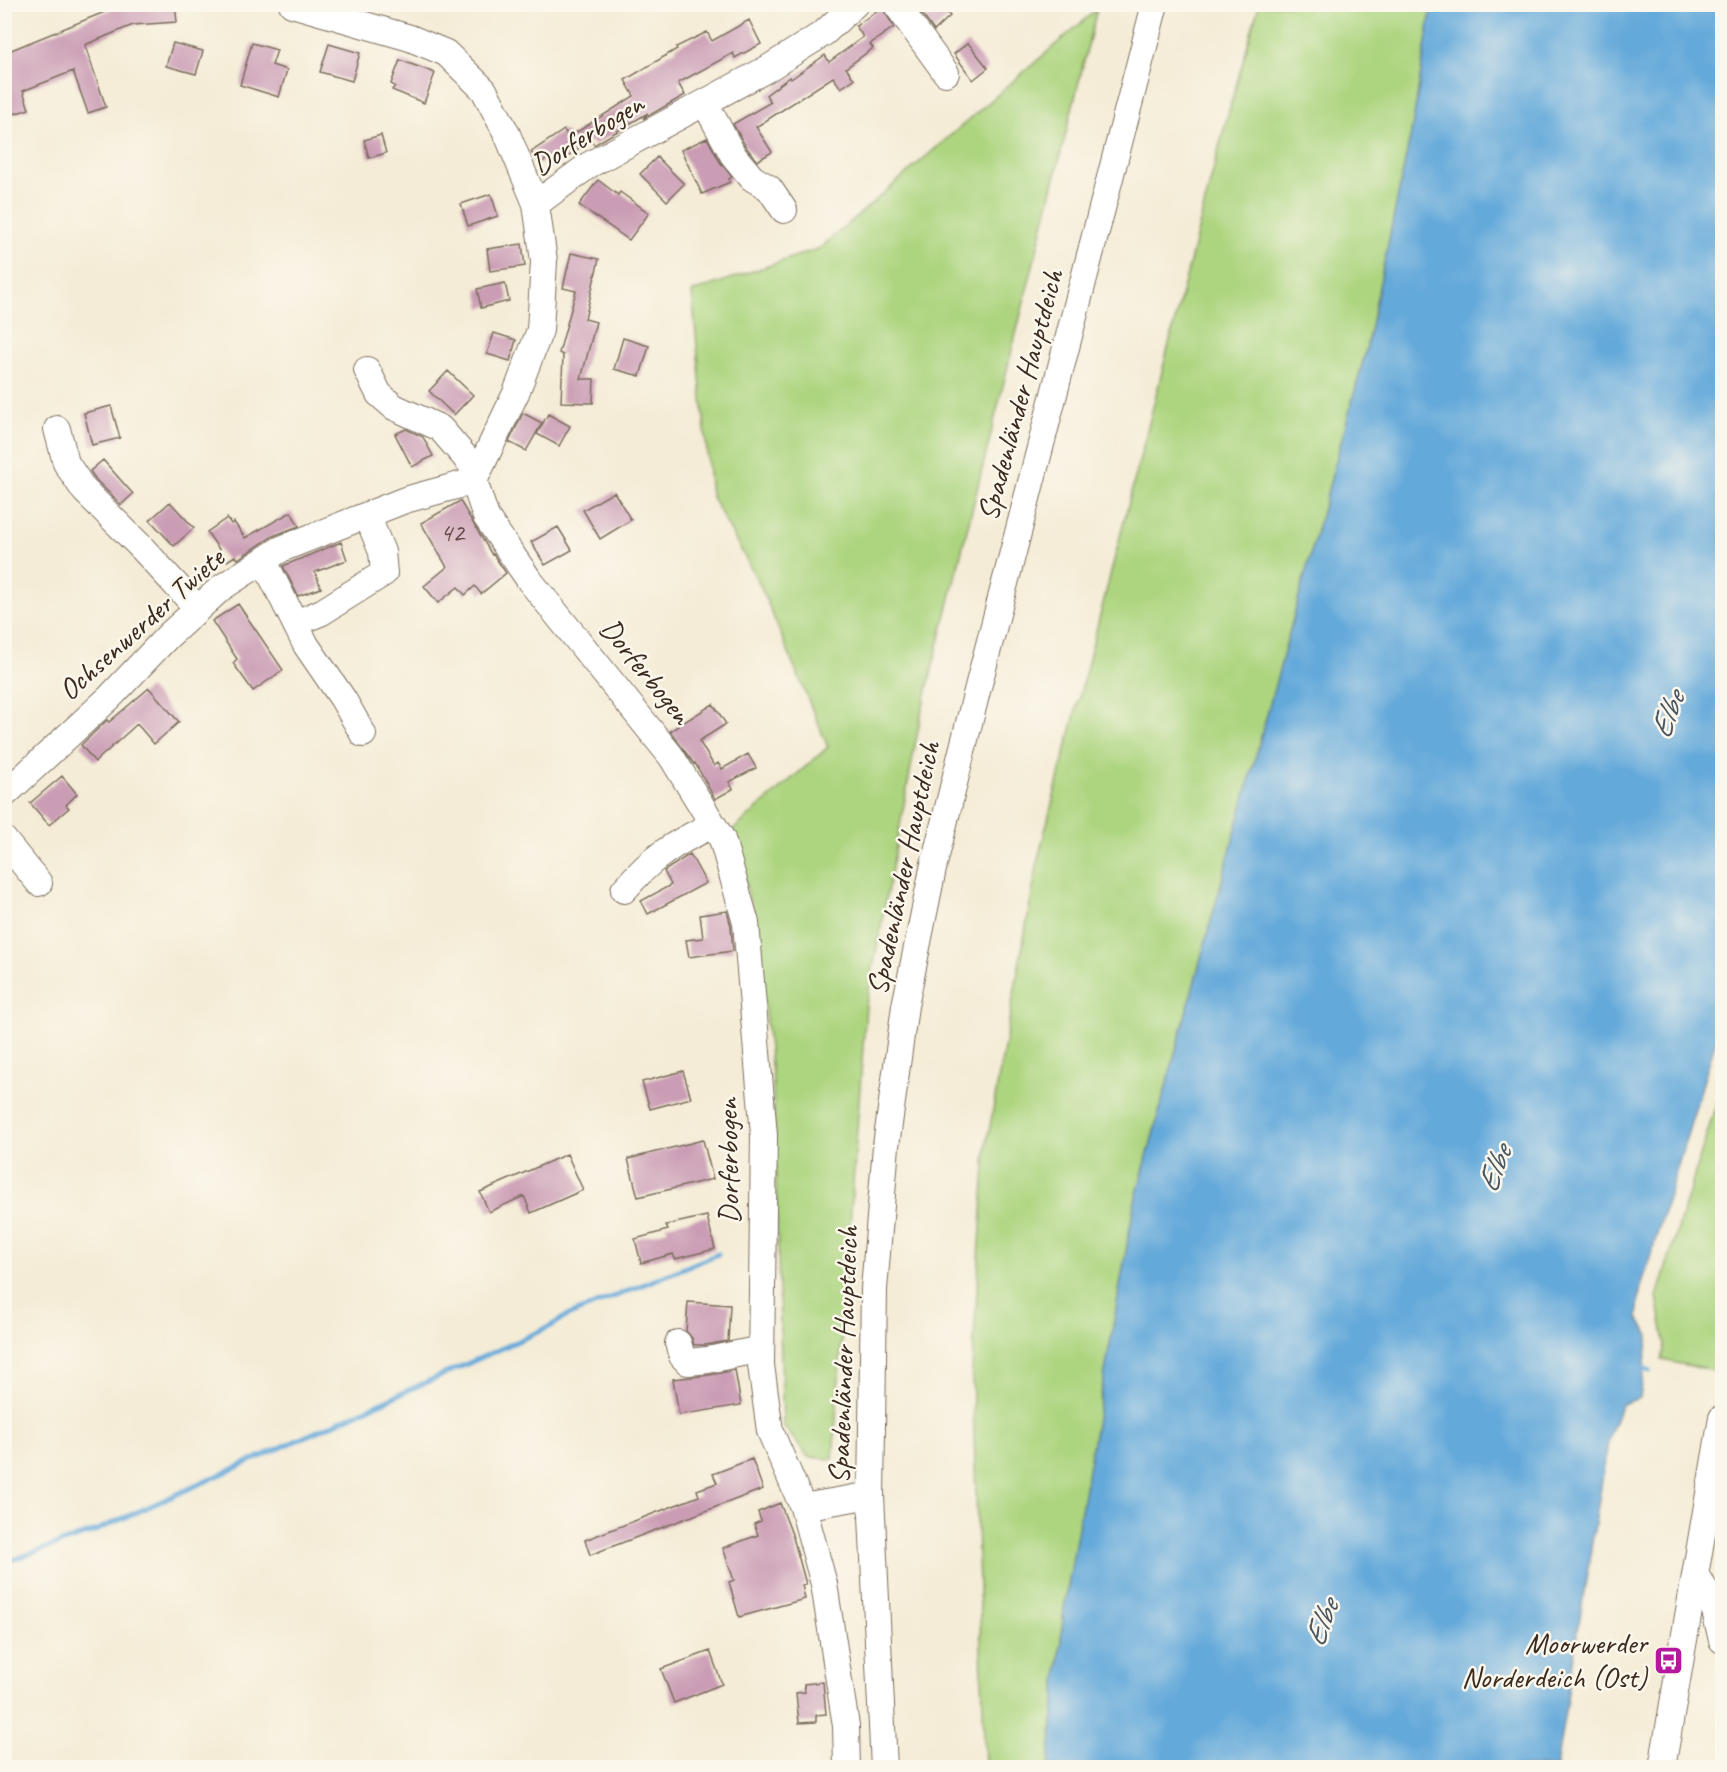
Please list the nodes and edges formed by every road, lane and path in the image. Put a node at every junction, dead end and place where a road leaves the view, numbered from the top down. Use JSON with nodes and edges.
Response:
{"nodes":[{"id":1,"x":291,"y":4,"type":"edge"},
{"id":2,"x":855,"y":4,"type":"edge"},
{"id":3,"x":896,"y":4,"type":"edge"},
{"id":4,"x":1155,"y":4,"type":"edge"},
{"id":5,"x":946,"y":73,"type":"dead end"},
{"id":6,"x":705,"y":103,"type":"junction"},
{"id":7,"x":536,"y":204,"type":"junction"},
{"id":8,"x":784,"y":210,"type":"dead end"},
{"id":9,"x":367,"y":370,"type":"dead end"},
{"id":10,"x":57,"y":429,"type":"dead end"},
{"id":11,"x":474,"y":482,"type":"junction"},
{"id":12,"x":368,"y":515,"type":"junction"},
{"id":13,"x":264,"y":561,"type":"junction"},
{"id":14,"x":198,"y":609,"type":"junction"},
{"id":15,"x":296,"y":623,"type":"junction"},
{"id":16,"x":363,"y":734,"type":"dead end"},
{"id":17,"x":4,"y":795,"type":"edge"},
{"id":18,"x":713,"y":825,"type":"junction"},
{"id":19,"x":4,"y":840,"type":"edge"},
{"id":20,"x":39,"y":883,"type":"dead end"},
{"id":21,"x":624,"y":890,"type":"dead end"},
{"id":22,"x":678,"y":1343,"type":"dead end"},
{"id":23,"x":761,"y":1349,"type":"junction"},
{"id":24,"x":1722,"y":1423,"type":"edge"},
{"id":25,"x":871,"y":1495,"type":"junction"},
{"id":26,"x":803,"y":1507,"type":"junction"},
{"id":27,"x":1695,"y":1575,"type":"junction"},
{"id":28,"x":1719,"y":1612,"type":"edge"},
{"id":29,"x":1722,"y":1640,"type":"edge"},
{"id":30,"x":848,"y":1767,"type":"edge"},
{"id":31,"x":884,"y":1767,"type":"edge"},
{"id":32,"x":1662,"y":1767,"type":"edge"}],
"edges":[{"from":1,"to":7,"type":"street"},
{"from":2,"to":6,"type":"street","name":"Dorferbogen"},
{"from":3,"to":5,"type":"street"},
{"from":4,"to":25,"type":"street","name":"Spadenländer Hauptdeich"},
{"from":6,"to":7,"type":"street","name":"Dorferbogen"},
{"from":6,"to":8,"type":"street"},
{"from":7,"to":11,"type":"street","name":"Dorferbogen"},
{"from":9,"to":11,"type":"street"},
{"from":10,"to":14,"type":"street"},
{"from":11,"to":12,"type":"street","name":"Ochsenwerder Twiete"},
{"from":11,"to":18,"type":"street","name":"Dorferbogen"},
{"from":12,"to":13,"type":"street","name":"Ochsenwerder Twiete"},
{"from":12,"to":15,"type":"street"},
{"from":13,"to":14,"type":"street","name":"Ochsenwerder Twiete"},
{"from":13,"to":15,"type":"street"},
{"from":14,"to":17,"type":"street","name":"Ochsenwerder Twiete"},
{"from":15,"to":16,"type":"street"},
{"from":18,"to":21,"type":"street"},
{"from":18,"to":23,"type":"street","name":"Dorferbogen"},
{"from":19,"to":20,"type":"street"},
{"from":22,"to":23,"type":"street"},
{"from":23,"to":26,"type":"street","name":"Dorferbogen"},
{"from":24,"to":27,"type":"street"},
{"from":25,"to":26,"type":"street"},
{"from":25,"to":31,"type":"street","name":"Spadenländer Hauptdeich"},
{"from":26,"to":30,"type":"street","name":"Dorferbogen"},
{"from":27,"to":28,"type":"street"},
{"from":27,"to":32,"type":"street"},
{"from":28,"to":29,"type":"street"}]}
